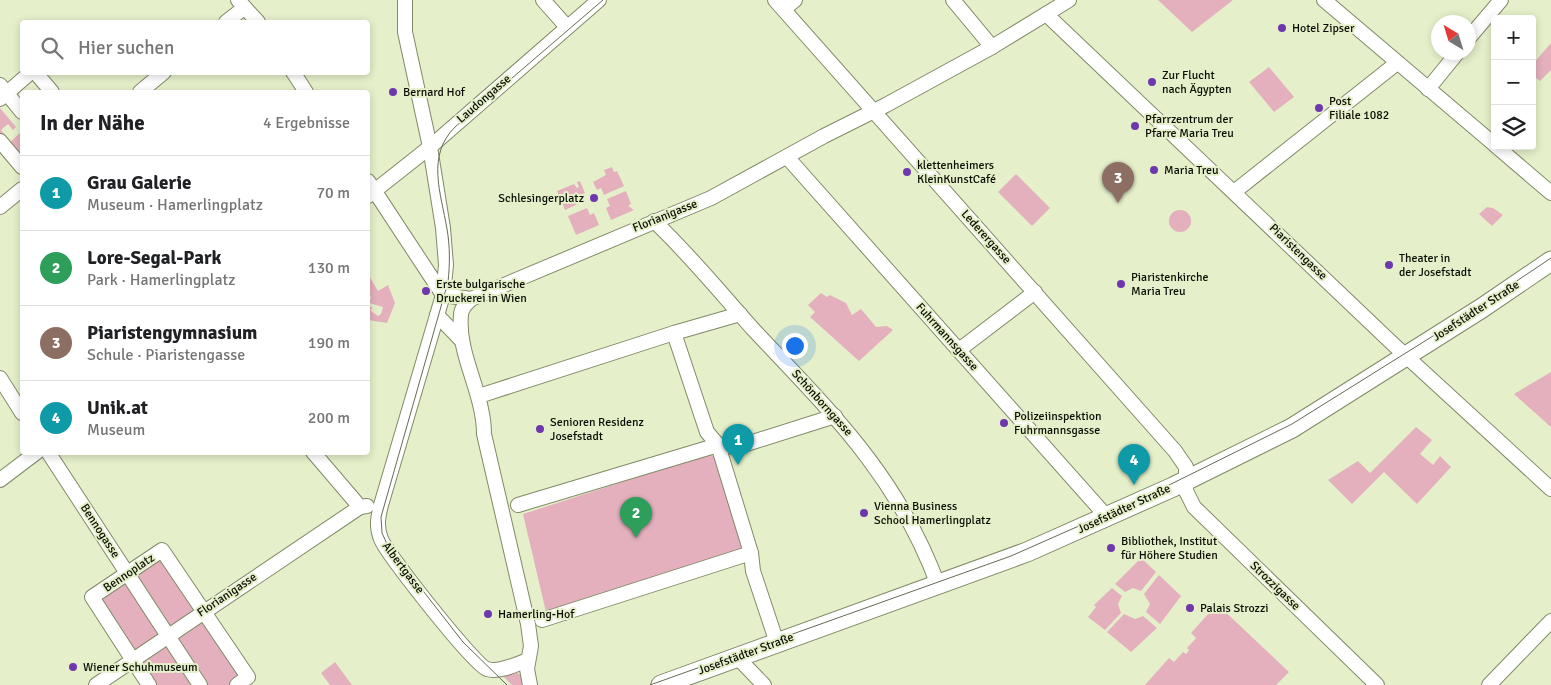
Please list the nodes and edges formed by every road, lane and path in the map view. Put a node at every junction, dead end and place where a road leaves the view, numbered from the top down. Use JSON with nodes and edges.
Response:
{"nodes":[{"id":1,"x":405,"y":0,"type":"edge"},
{"id":2,"x":543,"y":0,"type":"edge"},
{"id":3,"x":598,"y":0,"type":"edge"},
{"id":4,"x":795,"y":0,"type":"edge"},
{"id":5,"x":953,"y":0,"type":"edge"},
{"id":6,"x":1069,"y":0,"type":"edge"},
{"id":7,"x":1324,"y":0,"type":"edge"},
{"id":8,"x":1501,"y":0,"type":"edge"},
{"id":9,"x":241,"y":4,"type":"edge"},
{"id":10,"x":779,"y":5,"type":"edge"},
{"id":11,"x":1046,"y":14,"type":"junction"},
{"id":12,"x":228,"y":20,"type":"edge"},
{"id":13,"x":257,"y":20,"type":"edge"},
{"id":14,"x":567,"y":27,"type":"junction"},
{"id":15,"x":1476,"y":30,"type":"edge"},
{"id":16,"x":992,"y":46,"type":"junction"},
{"id":17,"x":1452,"y":60,"type":"edge"},
{"id":18,"x":1398,"y":63,"type":"junction"},
{"id":19,"x":27,"y":75,"type":"edge"},
{"id":20,"x":38,"y":75,"type":"edge"},
{"id":21,"x":160,"y":75,"type":"edge"},
{"id":22,"x":295,"y":75,"type":"edge"},
{"id":23,"x":1428,"y":89,"type":"junction"},
{"id":24,"x":50,"y":90,"type":"edge"},
{"id":25,"x":142,"y":90,"type":"edge"},
{"id":26,"x":305,"y":90,"type":"edge"},
{"id":27,"x":2,"y":92,"type":"edge"},
{"id":28,"x":20,"y":110,"type":"edge"},
{"id":29,"x":875,"y":111,"type":"junction"},
{"id":30,"x":424,"y":118,"type":"junction"},
{"id":31,"x":449,"y":129,"type":"junction"},
{"id":32,"x":0,"y":141,"type":"edge"},
{"id":33,"x":1491,"y":142,"type":"edge"},
{"id":34,"x":430,"y":147,"type":"junction"},
{"id":35,"x":1501,"y":150,"type":"edge"},
{"id":36,"x":786,"y":157,"type":"junction"},
{"id":37,"x":20,"y":165,"type":"edge"},
{"id":38,"x":370,"y":190,"type":"edge"},
{"id":39,"x":20,"y":191,"type":"edge"},
{"id":40,"x":1234,"y":192,"type":"junction"},
{"id":41,"x":1551,"y":192,"type":"edge"},
{"id":42,"x":0,"y":207,"type":"edge"},
{"id":43,"x":654,"y":221,"type":"junction"},
{"id":44,"x":1551,"y":261,"type":"edge"},
{"id":45,"x":1035,"y":292,"type":"junction"},
{"id":46,"x":443,"y":295,"type":"junction"},
{"id":47,"x":471,"y":299,"type":"junction"},
{"id":48,"x":740,"y":314,"type":"junction"},
{"id":49,"x":437,"y":315,"type":"junction"},
{"id":50,"x":674,"y":333,"type":"junction"},
{"id":51,"x":462,"y":341,"type":"junction"},
{"id":52,"x":959,"y":350,"type":"junction"},
{"id":53,"x":1406,"y":356,"type":"junction"},
{"id":54,"x":0,"y":378,"type":"edge"},
{"id":55,"x":479,"y":396,"type":"junction"},
{"id":56,"x":20,"y":410,"type":"edge"},
{"id":57,"x":835,"y":416,"type":"junction"},
{"id":58,"x":718,"y":445,"type":"junction"},
{"id":59,"x":33,"y":455,"type":"edge"},
{"id":60,"x":50,"y":455,"type":"edge"},
{"id":61,"x":316,"y":455,"type":"edge"},
{"id":62,"x":0,"y":480,"type":"edge"},
{"id":63,"x":1186,"y":480,"type":"junction"},
{"id":64,"x":1551,"y":489,"type":"edge"},
{"id":65,"x":381,"y":505,"type":"junction"},
{"id":66,"x":518,"y":505,"type":"dead end"},
{"id":67,"x":360,"y":506,"type":"junction"},
{"id":68,"x":1107,"y":517,"type":"junction"},
{"id":69,"x":751,"y":553,"type":"junction"},
{"id":70,"x":128,"y":574,"type":"junction"},
{"id":71,"x":938,"y":585,"type":"junction"},
{"id":72,"x":204,"y":611,"type":"junction"},
{"id":73,"x":542,"y":620,"type":"dead end"},
{"id":74,"x":1551,"y":621,"type":"edge"},
{"id":75,"x":167,"y":636,"type":"junction"},
{"id":76,"x":777,"y":643,"type":"junction"},
{"id":77,"x":737,"y":657,"type":"junction"},
{"id":78,"x":132,"y":660,"type":"junction"},
{"id":79,"x":528,"y":665,"type":"junction"},
{"id":80,"x":96,"y":685,"type":"edge"},
{"id":81,"x":149,"y":685,"type":"edge"},
{"id":82,"x":200,"y":685,"type":"edge"},
{"id":83,"x":237,"y":685,"type":"edge"},
{"id":84,"x":530,"y":685,"type":"edge"},
{"id":85,"x":661,"y":685,"type":"edge"},
{"id":86,"x":764,"y":685,"type":"edge"},
{"id":87,"x":1377,"y":685,"type":"edge"},
{"id":88,"x":1489,"y":685,"type":"edge"}],
"edges":[{"from":1,"to":30,"type":"street"},
{"from":2,"to":14,"type":"street"},
{"from":3,"to":14,"type":"street","name":"Laudongasse"},
{"from":4,"to":10,"type":"street"},
{"from":5,"to":16,"type":"street"},
{"from":6,"to":11,"type":"street","name":"Florianigasse"},
{"from":7,"to":18,"type":"street"},
{"from":8,"to":15,"type":"street"},
{"from":9,"to":12,"type":"street"},
{"from":9,"to":13,"type":"street"},
{"from":10,"to":29,"type":"street","name":"Lederergasse"},
{"from":11,"to":16,"type":"street","name":"Florianigasse"},
{"from":11,"to":40,"type":"street","name":"Piaristengasse"},
{"from":14,"to":31,"type":"street","name":"Laudongasse"},
{"from":16,"to":29,"type":"street","name":"Florianigasse"},
{"from":17,"to":23,"type":"street"},
{"from":18,"to":23,"type":"street"},
{"from":18,"to":40,"type":"street"},
{"from":19,"to":27,"type":"street"},
{"from":20,"to":24,"type":"street"},
{"from":21,"to":25,"type":"street"},
{"from":22,"to":26,"type":"street"},
{"from":23,"to":33,"type":"street"},
{"from":27,"to":28,"type":"street"},
{"from":29,"to":36,"type":"street","name":"Florianigasse"},
{"from":29,"to":45,"type":"street","name":"Lederergasse"},
{"from":30,"to":31,"type":"street"},
{"from":30,"to":34,"type":"street"},
{"from":31,"to":34,"type":"street","name":"Laudongasse"},
{"from":32,"to":37,"type":"street"},
{"from":34,"to":38,"type":"street","name":"Laudongasse"},
{"from":34,"to":46,"type":"street"},
{"from":35,"to":41,"type":"street"},
{"from":36,"to":43,"type":"street","name":"Florianigasse"},
{"from":36,"to":52,"type":"street","name":"Fuhrmannsgasse"},
{"from":38,"to":46,"type":"street"},
{"from":39,"to":42,"type":"street"},
{"from":40,"to":53,"type":"street","name":"Piaristengasse"},
{"from":43,"to":47,"type":"street","name":"Florianigasse"},
{"from":43,"to":48,"type":"street","name":"Schönborngasse"},
{"from":44,"to":53,"type":"street","name":"Josefstädter Straße"},
{"from":45,"to":52,"type":"street"},
{"from":45,"to":63,"type":"street","name":"Lederergasse"},
{"from":46,"to":47,"type":"street"},
{"from":46,"to":49,"type":"street"},
{"from":47,"to":51,"type":"street"},
{"from":48,"to":50,"type":"street"},
{"from":48,"to":57,"type":"street","name":"Schönborngasse"},
{"from":49,"to":51,"type":"street"},
{"from":49,"to":65,"type":"street"},
{"from":50,"to":55,"type":"street"},
{"from":50,"to":58,"type":"street"},
{"from":51,"to":55,"type":"street"},
{"from":52,"to":68,"type":"street","name":"Fuhrmannsgasse"},
{"from":53,"to":63,"type":"street","name":"Josefstädter Straße"},
{"from":53,"to":64,"type":"street","name":"Piaristengasse"},
{"from":54,"to":56,"type":"street"},
{"from":55,"to":79,"type":"street"},
{"from":57,"to":58,"type":"street"},
{"from":57,"to":71,"type":"street","name":"Schönborngasse"},
{"from":58,"to":66,"type":"street"},
{"from":58,"to":69,"type":"street"},
{"from":59,"to":62,"type":"street"},
{"from":60,"to":70,"type":"street","name":"Bennogasse"},
{"from":61,"to":67,"type":"street"},
{"from":63,"to":68,"type":"street","name":"Josefstädter Straße"},
{"from":63,"to":87,"type":"street","name":"Strozzigasse"},
{"from":65,"to":67,"type":"street"},
{"from":65,"to":79,"type":"street","name":"Albertgasse"},
{"from":67,"to":72,"type":"street","name":"Florianigasse"},
{"from":68,"to":71,"type":"street","name":"Josefstädter Straße"},
{"from":69,"to":73,"type":"street"},
{"from":69,"to":76,"type":"street"},
{"from":70,"to":72,"type":"street","name":"Bennoplatz"},
{"from":70,"to":75,"type":"street","name":"Bennogasse"},
{"from":70,"to":78,"type":"street","name":"Bennoplatz"},
{"from":71,"to":76,"type":"street","name":"Josefstädter Straße"},
{"from":72,"to":75,"type":"street","name":"Florianigasse"},
{"from":72,"to":83,"type":"street","name":"Bennoplatz"},
{"from":74,"to":88,"type":"street"},
{"from":75,"to":78,"type":"street","name":"Florianigasse"},
{"from":75,"to":82,"type":"street","name":"Bennogasse"},
{"from":76,"to":77,"type":"street","name":"Josefstädter Straße"},
{"from":77,"to":85,"type":"street","name":"Josefstädter Straße"},
{"from":77,"to":86,"type":"street"},
{"from":78,"to":80,"type":"street","name":"Florianigasse"},
{"from":78,"to":81,"type":"street","name":"Bennoplatz"},
{"from":79,"to":84,"type":"street"}]}
